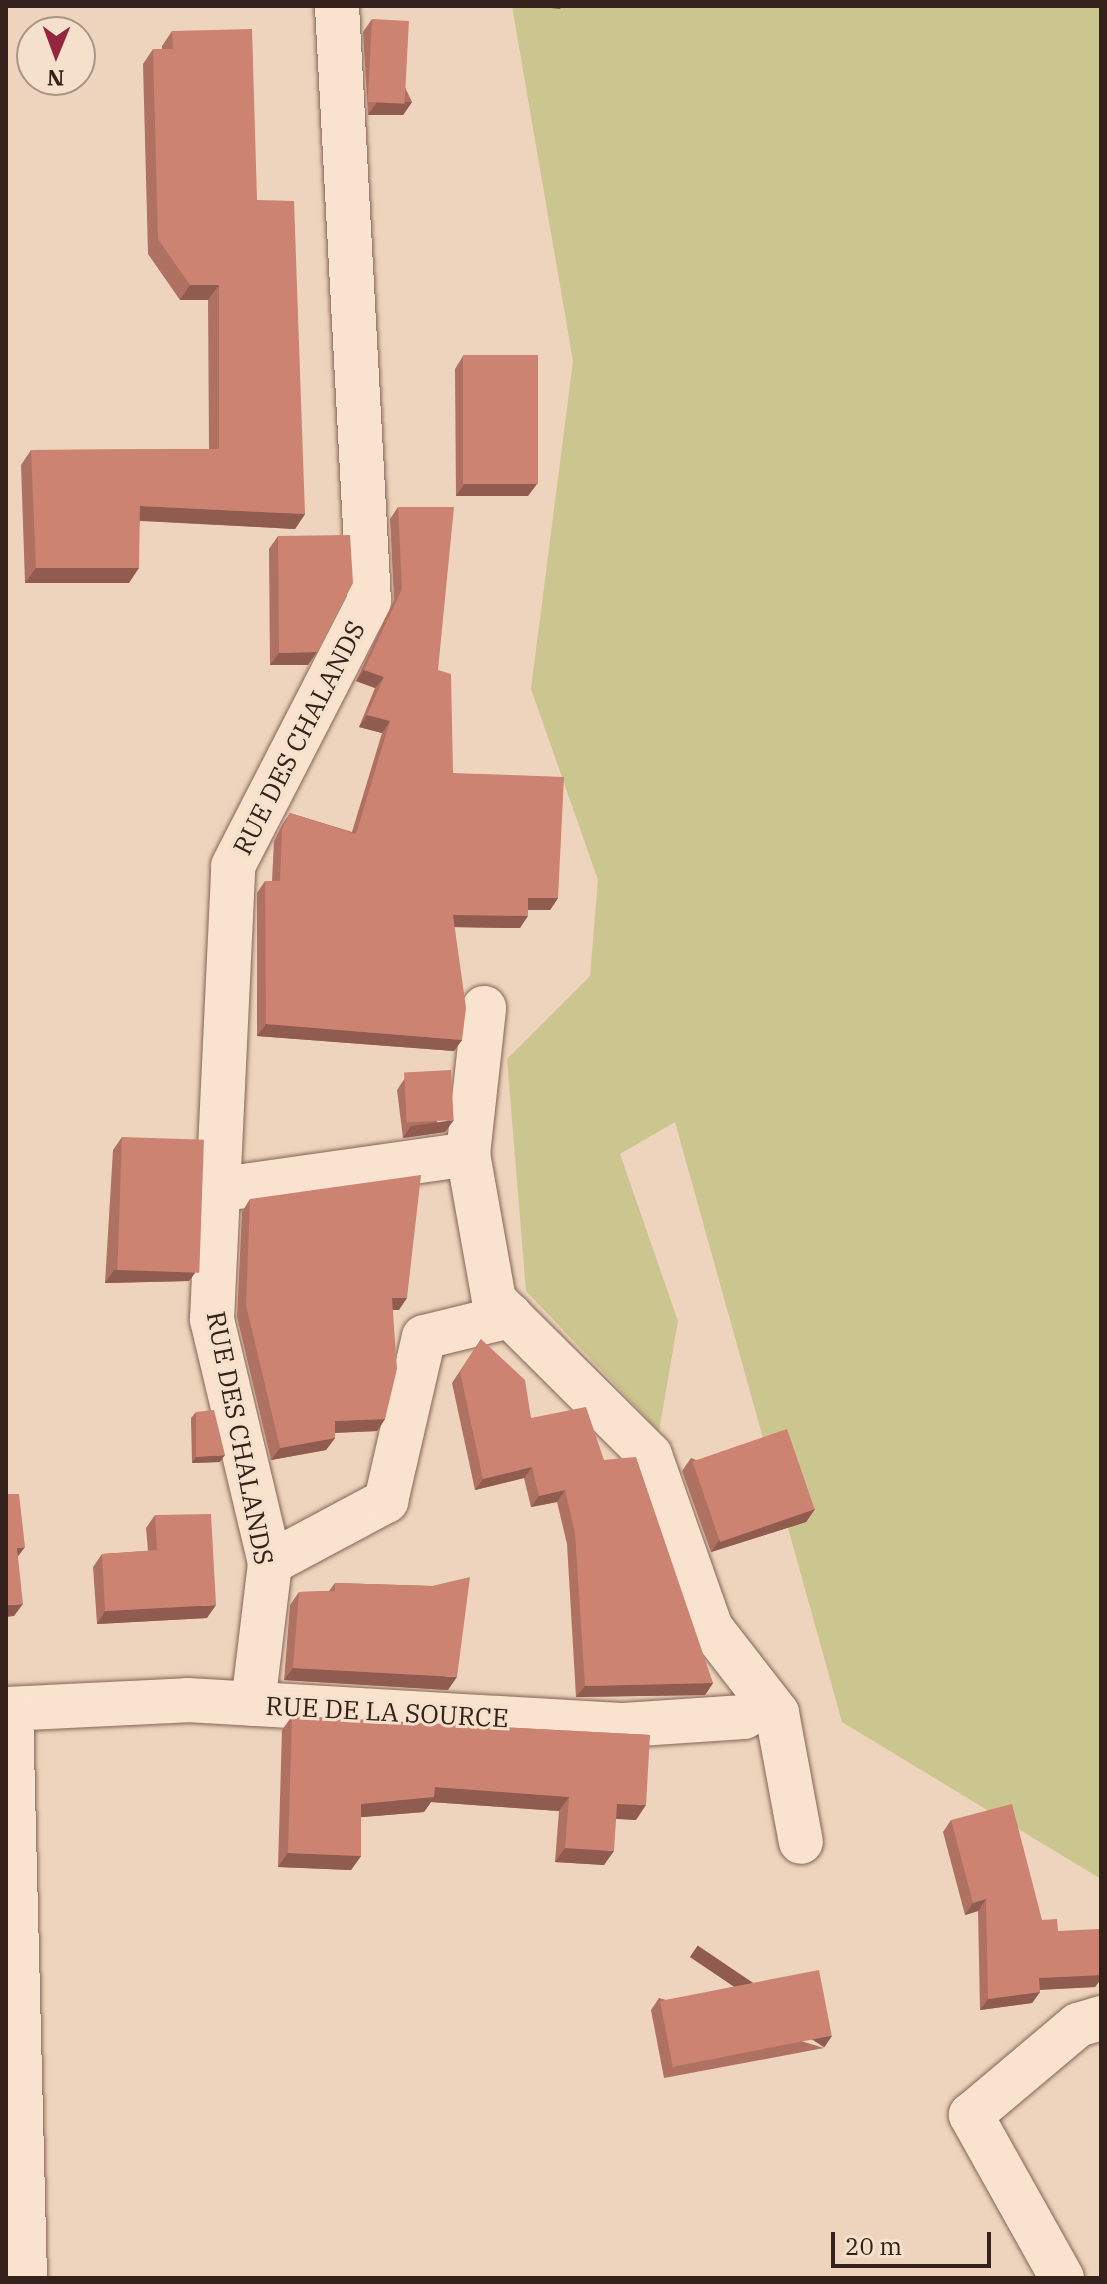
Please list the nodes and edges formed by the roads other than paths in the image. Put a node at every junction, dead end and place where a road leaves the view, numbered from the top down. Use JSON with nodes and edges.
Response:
{"nodes":[{"id":1,"x":337,"y":6,"type":"edge"},
{"id":2,"x":484,"y":1008,"type":"dead end"},
{"id":3,"x":468,"y":1154,"type":"junction"},
{"id":4,"x":216,"y":1190,"type":"junction"},
{"id":5,"x":510,"y":1316,"type":"junction"},
{"id":6,"x":270,"y":1563,"type":"junction"},
{"id":7,"x":765,"y":1703,"type":"junction"},
{"id":8,"x":253,"y":1704,"type":"junction"},
{"id":9,"x":8,"y":1709,"type":"edge"},
{"id":10,"x":801,"y":1842,"type":"dead end"},
{"id":11,"x":1101,"y":2018,"type":"edge"},
{"id":12,"x":15,"y":2072,"type":"edge"},
{"id":13,"x":25,"y":2278,"type":"edge"},
{"id":14,"x":1062,"y":2278,"type":"edge"}],
"edges":[{"from":1,"to":4,"type":"street","name":"RUE DES CHALANDS"},
{"from":2,"to":3,"type":"street"},
{"from":3,"to":4,"type":"street"},
{"from":3,"to":5,"type":"street"},
{"from":4,"to":6,"type":"street","name":"RUE DES CHALANDS"},
{"from":5,"to":6,"type":"street"},
{"from":5,"to":7,"type":"street"},
{"from":6,"to":8,"type":"street","name":"RUE DES CHALANDS"},
{"from":7,"to":8,"type":"street","name":"RUE DE LA SOURCE"},
{"from":7,"to":10,"type":"street"},
{"from":8,"to":9,"type":"street","name":"RUE DE LA SOURCE"},
{"from":9,"to":12,"type":"street"},
{"from":11,"to":14,"type":"street"},
{"from":12,"to":13,"type":"street"}]}
